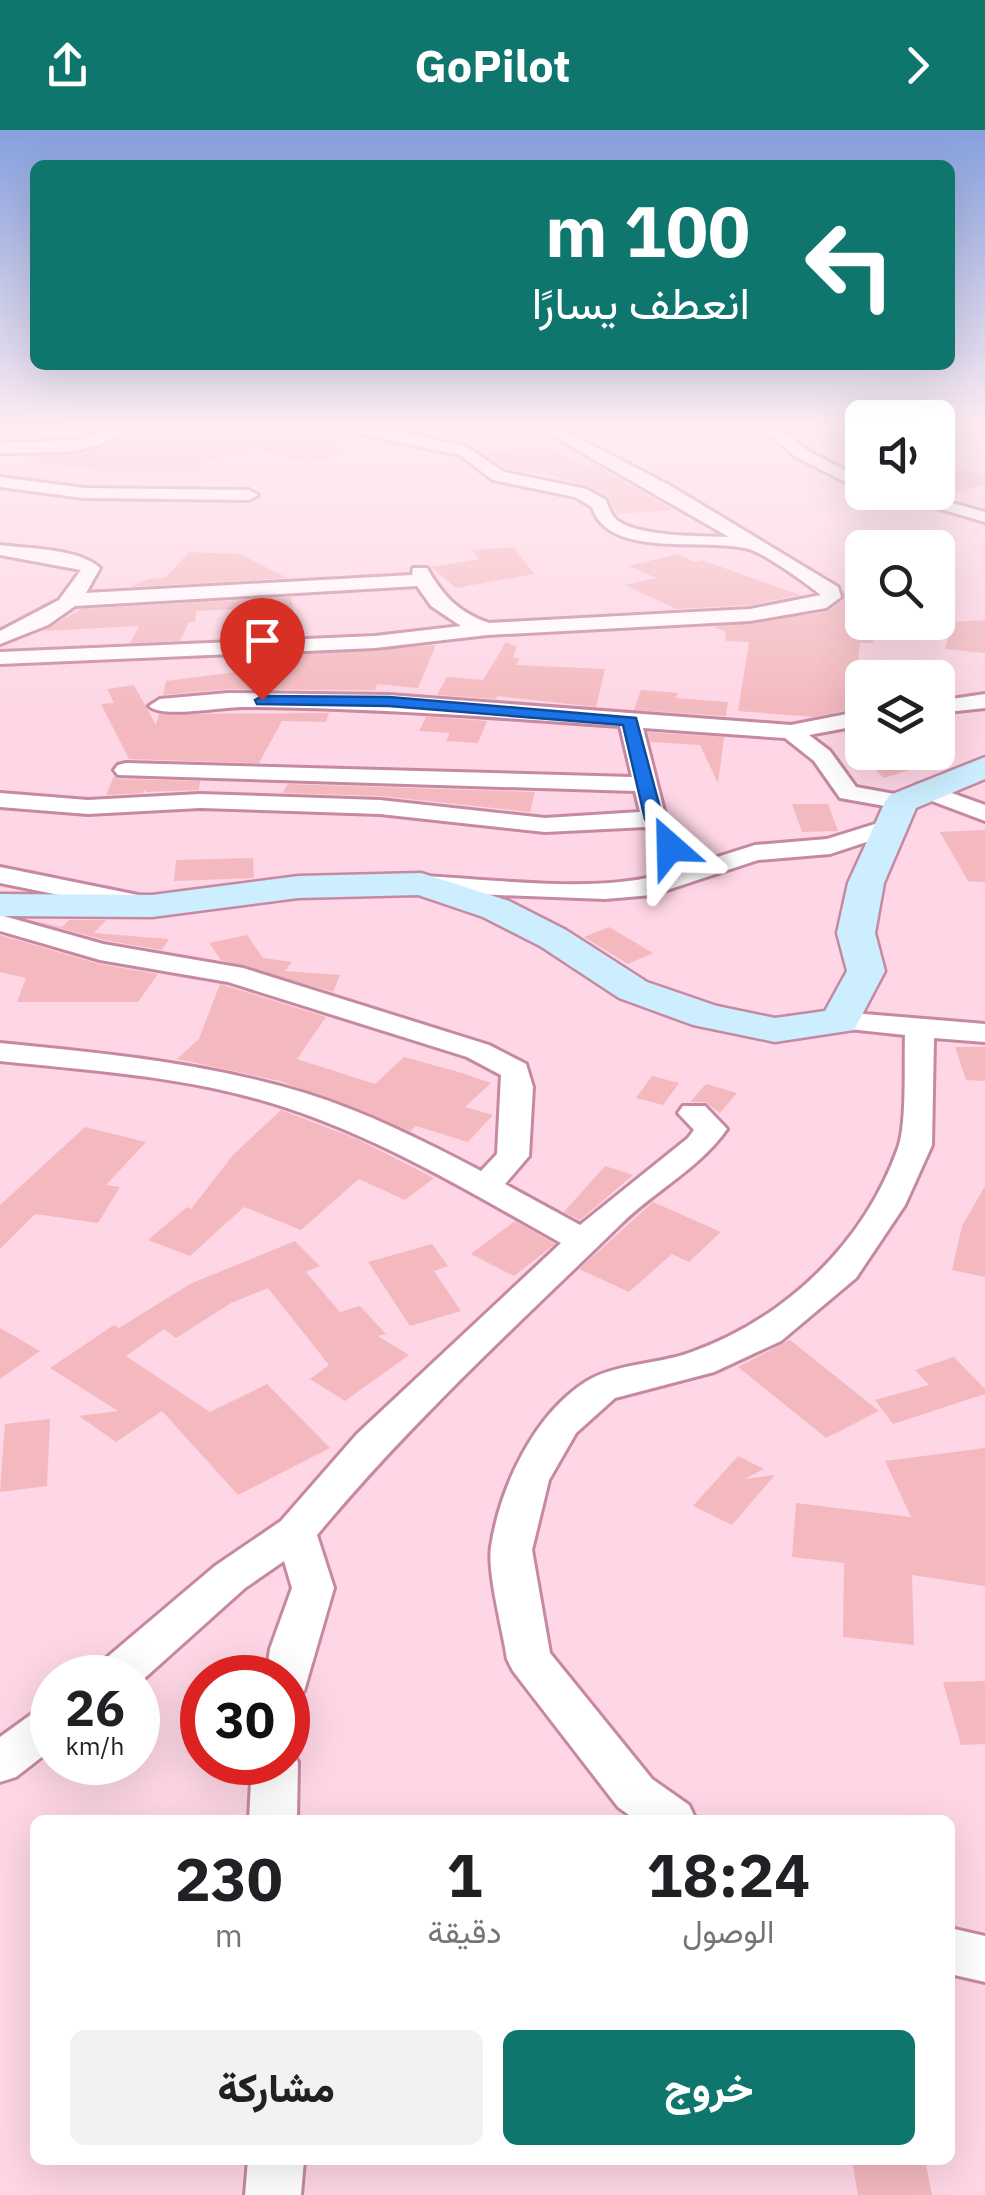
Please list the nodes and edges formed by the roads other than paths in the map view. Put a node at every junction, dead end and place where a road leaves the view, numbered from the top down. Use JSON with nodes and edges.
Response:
{"nodes":[{"id":1,"x":607,"y":521,"type":"edge"},
{"id":2,"x":715,"y":521,"type":"edge"},
{"id":3,"x":752,"y":544,"type":"junction"},
{"id":4,"x":0,"y":550,"type":"edge"},
{"id":5,"x":73,"y":600,"type":"junction"},
{"id":6,"x":487,"y":629,"type":"junction"},
{"id":7,"x":0,"y":638,"type":"edge"},
{"id":8,"x":0,"y":658,"type":"edge"},
{"id":9,"x":985,"y":701,"type":"edge"},
{"id":10,"x":955,"y":705,"type":"edge"},
{"id":11,"x":160,"y":706,"type":"dead end"},
{"id":12,"x":630,"y":721,"type":"junction"},
{"id":13,"x":845,"y":721,"type":"edge"},
{"id":14,"x":790,"y":732,"type":"junction"},
{"id":15,"x":985,"y":767,"type":"edge"},
{"id":16,"x":126,"y":770,"type":"dead end"},
{"id":17,"x":643,"y":784,"type":"junction"},
{"id":18,"x":0,"y":800,"type":"edge"},
{"id":19,"x":906,"y":806,"type":"junction"},
{"id":20,"x":985,"y":814,"type":"edge"},
{"id":21,"x":654,"y":819,"type":"junction"},
{"id":22,"x":0,"y":874,"type":"edge"},
{"id":23,"x":686,"y":876,"type":"junction"},
{"id":24,"x":421,"y":884,"type":"junction"},
{"id":25,"x":0,"y":905,"type":"edge"},
{"id":26,"x":152,"y":906,"type":"junction"},
{"id":27,"x":0,"y":923,"type":"edge"},
{"id":28,"x":840,"y":1021,"type":"junction"},
{"id":29,"x":920,"y":1028,"type":"junction"},
{"id":30,"x":985,"y":1033,"type":"edge"},
{"id":31,"x":0,"y":1052,"type":"edge"},
{"id":32,"x":694,"y":1113,"type":"dead end"},
{"id":33,"x":485,"y":1186,"type":"junction"},
{"id":34,"x":584,"y":1241,"type":"junction"},
{"id":35,"x":296,"y":1532,"type":"junction"},
{"id":36,"x":140,"y":1655,"type":"edge"},
{"id":37,"x":291,"y":1655,"type":"edge"},
{"id":38,"x":30,"y":1741,"type":"edge"},
{"id":39,"x":0,"y":1764,"type":"edge"},
{"id":40,"x":274,"y":1785,"type":"edge"},
{"id":41,"x":273,"y":1815,"type":"edge"},
{"id":42,"x":665,"y":1815,"type":"edge"},
{"id":43,"x":955,"y":1952,"type":"edge"},
{"id":44,"x":985,"y":1959,"type":"edge"},
{"id":45,"x":276,"y":2165,"type":"edge"},
{"id":46,"x":273,"y":2195,"type":"edge"}],
"edges":[{"from":1,"to":3,"type":"street"},
{"from":2,"to":3,"type":"street"},
{"from":3,"to":6,"type":"street"},
{"from":4,"to":5,"type":"street"},
{"from":5,"to":6,"type":"street"},
{"from":5,"to":7,"type":"street"},
{"from":6,"to":8,"type":"street"},
{"from":9,"to":10,"type":"street"},
{"from":11,"to":12,"type":"street"},
{"from":12,"to":14,"type":"street"},
{"from":12,"to":17,"type":"street"},
{"from":13,"to":14,"type":"street"},
{"from":14,"to":19,"type":"street"},
{"from":15,"to":19,"type":"main road"},
{"from":16,"to":17,"type":"street"},
{"from":17,"to":21,"type":"street"},
{"from":18,"to":21,"type":"street"},
{"from":19,"to":20,"type":"street"},
{"from":19,"to":23,"type":"street"},
{"from":19,"to":28,"type":"main road"},
{"from":21,"to":23,"type":"street"},
{"from":22,"to":26,"type":"street"},
{"from":23,"to":24,"type":"street"},
{"from":24,"to":26,"type":"main road"},
{"from":24,"to":28,"type":"main road"},
{"from":25,"to":26,"type":"main road"},
{"from":27,"to":33,"type":"street"},
{"from":28,"to":29,"type":"street"},
{"from":29,"to":30,"type":"street"},
{"from":29,"to":42,"type":"street"},
{"from":31,"to":33,"type":"street"},
{"from":32,"to":34,"type":"street"},
{"from":33,"to":34,"type":"street"},
{"from":34,"to":35,"type":"street"},
{"from":35,"to":36,"type":"street"},
{"from":35,"to":37,"type":"street"},
{"from":38,"to":39,"type":"street"},
{"from":40,"to":41,"type":"street"},
{"from":43,"to":44,"type":"street"},
{"from":45,"to":46,"type":"street"}]}
